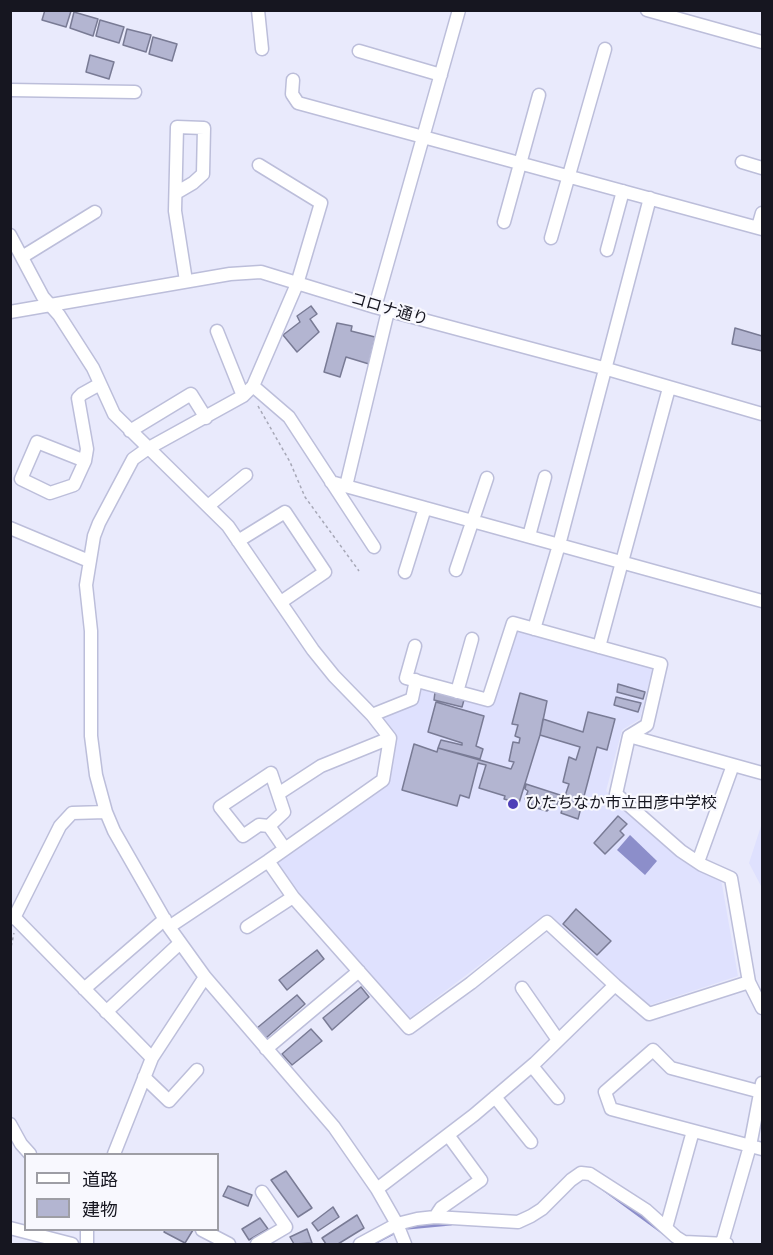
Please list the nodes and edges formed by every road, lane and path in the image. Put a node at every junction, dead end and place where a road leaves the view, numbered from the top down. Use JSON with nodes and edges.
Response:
{"nodes":[{"id":1,"x":258,"y":10,"type":"edge"},
{"id":2,"x":459,"y":10,"type":"edge"},
{"id":3,"x":647,"y":10,"type":"edge"},
{"id":4,"x":762,"y":42,"type":"edge"},
{"id":5,"x":262,"y":49,"type":"dead end"},
{"id":6,"x":605,"y":49,"type":"dead end"},
{"id":7,"x":359,"y":51,"type":"dead end"},
{"id":8,"x":441,"y":75,"type":"junction"},
{"id":9,"x":293,"y":80,"type":"dead end"},
{"id":10,"x":10,"y":90,"type":"edge"},
{"id":11,"x":135,"y":92,"type":"dead end"},
{"id":12,"x":538,"y":95,"type":"dead end"},
{"id":13,"x":424,"y":137,"type":"junction"},
{"id":14,"x":742,"y":162,"type":"dead end"},
{"id":15,"x":520,"y":164,"type":"junction"},
{"id":16,"x":259,"y":165,"type":"dead end"},
{"id":17,"x":762,"y":168,"type":"edge"},
{"id":18,"x":570,"y":178,"type":"junction"},
{"id":19,"x":623,"y":191,"type":"junction"},
{"id":20,"x":176,"y":193,"type":"junction"},
{"id":21,"x":650,"y":198,"type":"junction"},
{"id":22,"x":95,"y":212,"type":"dead end"},
{"id":23,"x":762,"y":213,"type":"edge"},
{"id":24,"x":504,"y":222,"type":"dead end"},
{"id":25,"x":760,"y":228,"type":"edge"},
{"id":26,"x":10,"y":235,"type":"edge"},
{"id":27,"x":551,"y":238,"type":"dead end"},
{"id":28,"x":607,"y":250,"type":"dead end"},
{"id":29,"x":22,"y":257,"type":"junction"},
{"id":30,"x":186,"y":281,"type":"junction"},
{"id":31,"x":297,"y":284,"type":"junction"},
{"id":32,"x":51,"y":306,"type":"junction"},
{"id":33,"x":375,"y":307,"type":"junction"},
{"id":34,"x":388,"y":311,"type":"junction"},
{"id":35,"x":10,"y":312,"type":"edge"},
{"id":36,"x":216,"y":331,"type":"dead end"},
{"id":37,"x":607,"y":369,"type":"junction"},
{"id":38,"x":99,"y":384,"type":"junction"},
{"id":39,"x":669,"y":388,"type":"junction"},
{"id":40,"x":248,"y":391,"type":"junction"},
{"id":41,"x":762,"y":414,"type":"edge"},
{"id":42,"x":206,"y":418,"type":"junction"},
{"id":43,"x":130,"y":431,"type":"junction"},
{"id":44,"x":147,"y":449,"type":"junction"},
{"id":45,"x":85,"y":461,"type":"junction"},
{"id":46,"x":246,"y":476,"type":"dead end"},
{"id":47,"x":487,"y":477,"type":"dead end"},
{"id":48,"x":545,"y":477,"type":"dead end"},
{"id":49,"x":331,"y":482,"type":"junction"},
{"id":50,"x":346,"y":486,"type":"junction"},
{"id":51,"x":208,"y":506,"type":"junction"},
{"id":52,"x":425,"y":508,"type":"junction"},
{"id":53,"x":472,"y":520,"type":"junction"},
{"id":54,"x":10,"y":528,"type":"edge"},
{"id":55,"x":529,"y":536,"type":"junction"},
{"id":56,"x":238,"y":541,"type":"junction"},
{"id":57,"x":560,"y":545,"type":"junction"},
{"id":58,"x":374,"y":547,"type":"dead end"},
{"id":59,"x":89,"y":561,"type":"junction"},
{"id":60,"x":622,"y":562,"type":"junction"},
{"id":61,"x":456,"y":570,"type":"dead end"},
{"id":62,"x":359,"y":571,"type":"dead end"},
{"id":63,"x":405,"y":572,"type":"dead end"},
{"id":64,"x":762,"y":601,"type":"edge"},
{"id":65,"x":280,"y":602,"type":"junction"},
{"id":66,"x":534,"y":629,"type":"junction"},
{"id":67,"x":472,"y":639,"type":"dead end"},
{"id":68,"x":415,"y":646,"type":"dead end"},
{"id":69,"x":599,"y":647,"type":"junction"},
{"id":70,"x":416,"y":680,"type":"junction"},
{"id":71,"x":457,"y":692,"type":"junction"},
{"id":72,"x":372,"y":715,"type":"junction"},
{"id":73,"x":629,"y":736,"type":"junction"},
{"id":74,"x":390,"y":738,"type":"junction"},
{"id":75,"x":733,"y":765,"type":"junction"},
{"id":76,"x":762,"y":773,"type":"edge"},
{"id":77,"x":278,"y":794,"type":"junction"},
{"id":78,"x":106,"y":812,"type":"junction"},
{"id":79,"x":269,"y":826,"type":"junction"},
{"id":80,"x":285,"y":849,"type":"junction"},
{"id":81,"x":268,"y":861,"type":"junction"},
{"id":82,"x":698,"y":862,"type":"junction"},
{"id":83,"x":293,"y":897,"type":"junction"},
{"id":84,"x":14,"y":918,"type":"edge"},
{"id":85,"x":167,"y":923,"type":"junction"},
{"id":86,"x":247,"y":927,"type":"dead end"},
{"id":87,"x":180,"y":943,"type":"junction"},
{"id":88,"x":10,"y":952,"type":"edge"},
{"id":89,"x":359,"y":971,"type":"junction"},
{"id":90,"x":205,"y":977,"type":"junction"},
{"id":91,"x":749,"y":982,"type":"junction"},
{"id":92,"x":615,"y":986,"type":"junction"},
{"id":93,"x":522,"y":988,"type":"dead end"},
{"id":94,"x":84,"y":989,"type":"junction"},
{"id":95,"x":762,"y":1008,"type":"edge"},
{"id":96,"x":106,"y":1012,"type":"junction"},
{"id":97,"x":558,"y":1040,"type":"junction"},
{"id":98,"x":266,"y":1048,"type":"junction"},
{"id":99,"x":152,"y":1058,"type":"junction"},
{"id":100,"x":532,"y":1066,"type":"junction"},
{"id":101,"x":197,"y":1070,"type":"dead end"},
{"id":102,"x":144,"y":1077,"type":"junction"},
{"id":103,"x":762,"y":1088,"type":"edge"},
{"id":104,"x":495,"y":1097,"type":"junction"},
{"id":105,"x":558,"y":1098,"type":"dead end"},
{"id":106,"x":10,"y":1124,"type":"edge"},
{"id":107,"x":693,"y":1131,"type":"junction"},
{"id":108,"x":448,"y":1135,"type":"junction"},
{"id":109,"x":531,"y":1142,"type":"dead end"},
{"id":110,"x":756,"y":1147,"type":"edge"},
{"id":111,"x":28,"y":1153,"type":"edge"},
{"id":112,"x":115,"y":1153,"type":"edge"},
{"id":113,"x":377,"y":1189,"type":"junction"},
{"id":114,"x":262,"y":1192,"type":"dead end"},
{"id":115,"x":435,"y":1217,"type":"junction"},
{"id":116,"x":397,"y":1224,"type":"junction"},
{"id":117,"x":10,"y":1228,"type":"edge"},
{"id":118,"x":666,"y":1228,"type":"junction"},
{"id":119,"x":204,"y":1231,"type":"edge"},
{"id":120,"x":724,"y":1244,"type":"edge"},
{"id":121,"x":72,"y":1245,"type":"edge"},
{"id":122,"x":229,"y":1245,"type":"edge"},
{"id":123,"x":257,"y":1245,"type":"edge"},
{"id":124,"x":360,"y":1245,"type":"edge"},
{"id":125,"x":405,"y":1245,"type":"edge"}],
"edges":[{"from":1,"to":5,"type":"street"},
{"from":2,"to":8,"type":"street"},
{"from":3,"to":4,"type":"street"},
{"from":6,"to":18,"type":"street"},
{"from":7,"to":8,"type":"street"},
{"from":8,"to":13,"type":"street"},
{"from":9,"to":13,"type":"street"},
{"from":10,"to":11,"type":"street"},
{"from":12,"to":15,"type":"street"},
{"from":13,"to":15,"type":"street"},
{"from":13,"to":33,"type":"street"},
{"from":14,"to":17,"type":"street"},
{"from":15,"to":18,"type":"street"},
{"from":15,"to":24,"type":"street"},
{"from":16,"to":31,"type":"street"},
{"from":18,"to":19,"type":"street"},
{"from":18,"to":27,"type":"street"},
{"from":19,"to":21,"type":"street"},
{"from":19,"to":28,"type":"street"},
{"from":20,"to":20,"type":"street"},
{"from":20,"to":30,"type":"street"},
{"from":21,"to":25,"type":"street"},
{"from":21,"to":37,"type":"street"},
{"from":22,"to":29,"type":"street"},
{"from":23,"to":25,"type":"street"},
{"from":26,"to":29,"type":"street"},
{"from":29,"to":32,"type":"street"},
{"from":30,"to":31,"type":"street","name":"コロナ通り"},
{"from":30,"to":32,"type":"street","name":"コロナ通り"},
{"from":31,"to":33,"type":"street","name":"コロナ通り"},
{"from":31,"to":40,"type":"street"},
{"from":32,"to":35,"type":"street","name":"コロナ通り"},
{"from":32,"to":38,"type":"street"},
{"from":33,"to":34,"type":"street","name":"コロナ通り"},
{"from":34,"to":37,"type":"street","name":"コロナ通り"},
{"from":34,"to":50,"type":"street"},
{"from":36,"to":40,"type":"street"},
{"from":37,"to":39,"type":"street","name":"コロナ通り"},
{"from":37,"to":57,"type":"street"},
{"from":38,"to":43,"type":"street"},
{"from":38,"to":45,"type":"street"},
{"from":39,"to":41,"type":"street","name":"コロナ通り"},
{"from":39,"to":60,"type":"street"},
{"from":40,"to":42,"type":"street"},
{"from":40,"to":49,"type":"street"},
{"from":40,"to":62,"type":"path"},
{"from":42,"to":43,"type":"street"},
{"from":42,"to":44,"type":"street"},
{"from":43,"to":44,"type":"street"},
{"from":44,"to":51,"type":"street"},
{"from":44,"to":59,"type":"street"},
{"from":45,"to":45,"type":"street"},
{"from":46,"to":51,"type":"street"},
{"from":47,"to":53,"type":"street"},
{"from":48,"to":55,"type":"street"},
{"from":49,"to":50,"type":"street"},
{"from":49,"to":58,"type":"street"},
{"from":50,"to":52,"type":"street"},
{"from":51,"to":56,"type":"street"},
{"from":52,"to":53,"type":"street"},
{"from":52,"to":63,"type":"street"},
{"from":53,"to":55,"type":"street"},
{"from":53,"to":61,"type":"street"},
{"from":54,"to":59,"type":"street"},
{"from":55,"to":57,"type":"street"},
{"from":56,"to":65,"type":"street"},
{"from":56,"to":65,"type":"street"},
{"from":57,"to":60,"type":"street"},
{"from":57,"to":66,"type":"street"},
{"from":59,"to":78,"type":"street"},
{"from":60,"to":64,"type":"street"},
{"from":60,"to":69,"type":"street"},
{"from":65,"to":72,"type":"street"},
{"from":66,"to":69,"type":"street"},
{"from":66,"to":71,"type":"street"},
{"from":67,"to":71,"type":"street"},
{"from":68,"to":70,"type":"street"},
{"from":69,"to":73,"type":"street"},
{"from":70,"to":71,"type":"street"},
{"from":70,"to":72,"type":"street"},
{"from":72,"to":74,"type":"street"},
{"from":73,"to":75,"type":"street"},
{"from":73,"to":82,"type":"street"},
{"from":74,"to":77,"type":"street"},
{"from":74,"to":80,"type":"street"},
{"from":75,"to":76,"type":"street"},
{"from":75,"to":82,"type":"street"},
{"from":77,"to":79,"type":"street"},
{"from":77,"to":79,"type":"street"},
{"from":78,"to":84,"type":"street"},
{"from":78,"to":85,"type":"street"},
{"from":79,"to":80,"type":"street"},
{"from":80,"to":81,"type":"street"},
{"from":81,"to":83,"type":"street"},
{"from":81,"to":85,"type":"street"},
{"from":82,"to":91,"type":"street"},
{"from":83,"to":86,"type":"street"},
{"from":83,"to":89,"type":"street"},
{"from":84,"to":88,"type":"path"},
{"from":84,"to":94,"type":"street"},
{"from":85,"to":87,"type":"street"},
{"from":85,"to":94,"type":"street"},
{"from":87,"to":90,"type":"street"},
{"from":87,"to":96,"type":"street"},
{"from":89,"to":92,"type":"street"},
{"from":89,"to":98,"type":"street"},
{"from":90,"to":98,"type":"street"},
{"from":90,"to":99,"type":"street"},
{"from":91,"to":92,"type":"street"},
{"from":91,"to":95,"type":"street"},
{"from":92,"to":97,"type":"street"},
{"from":93,"to":97,"type":"street"},
{"from":94,"to":96,"type":"street"},
{"from":96,"to":99,"type":"street"},
{"from":97,"to":100,"type":"street"},
{"from":98,"to":113,"type":"street"},
{"from":99,"to":102,"type":"street"},
{"from":100,"to":104,"type":"street"},
{"from":100,"to":105,"type":"street"},
{"from":101,"to":102,"type":"street"},
{"from":102,"to":112,"type":"street"},
{"from":103,"to":107,"type":"street"},
{"from":103,"to":110,"type":"street"},
{"from":104,"to":108,"type":"street"},
{"from":104,"to":109,"type":"street"},
{"from":106,"to":111,"type":"street"},
{"from":107,"to":110,"type":"street"},
{"from":107,"to":118,"type":"street"},
{"from":108,"to":113,"type":"street"},
{"from":108,"to":115,"type":"street"},
{"from":110,"to":120,"type":"street"},
{"from":113,"to":116,"type":"street"},
{"from":114,"to":123,"type":"street"},
{"from":115,"to":116,"type":"street"},
{"from":115,"to":118,"type":"street"},
{"from":116,"to":124,"type":"street"},
{"from":116,"to":125,"type":"street"},
{"from":117,"to":121,"type":"street"},
{"from":118,"to":120,"type":"street"},
{"from":119,"to":122,"type":"street"}]}
